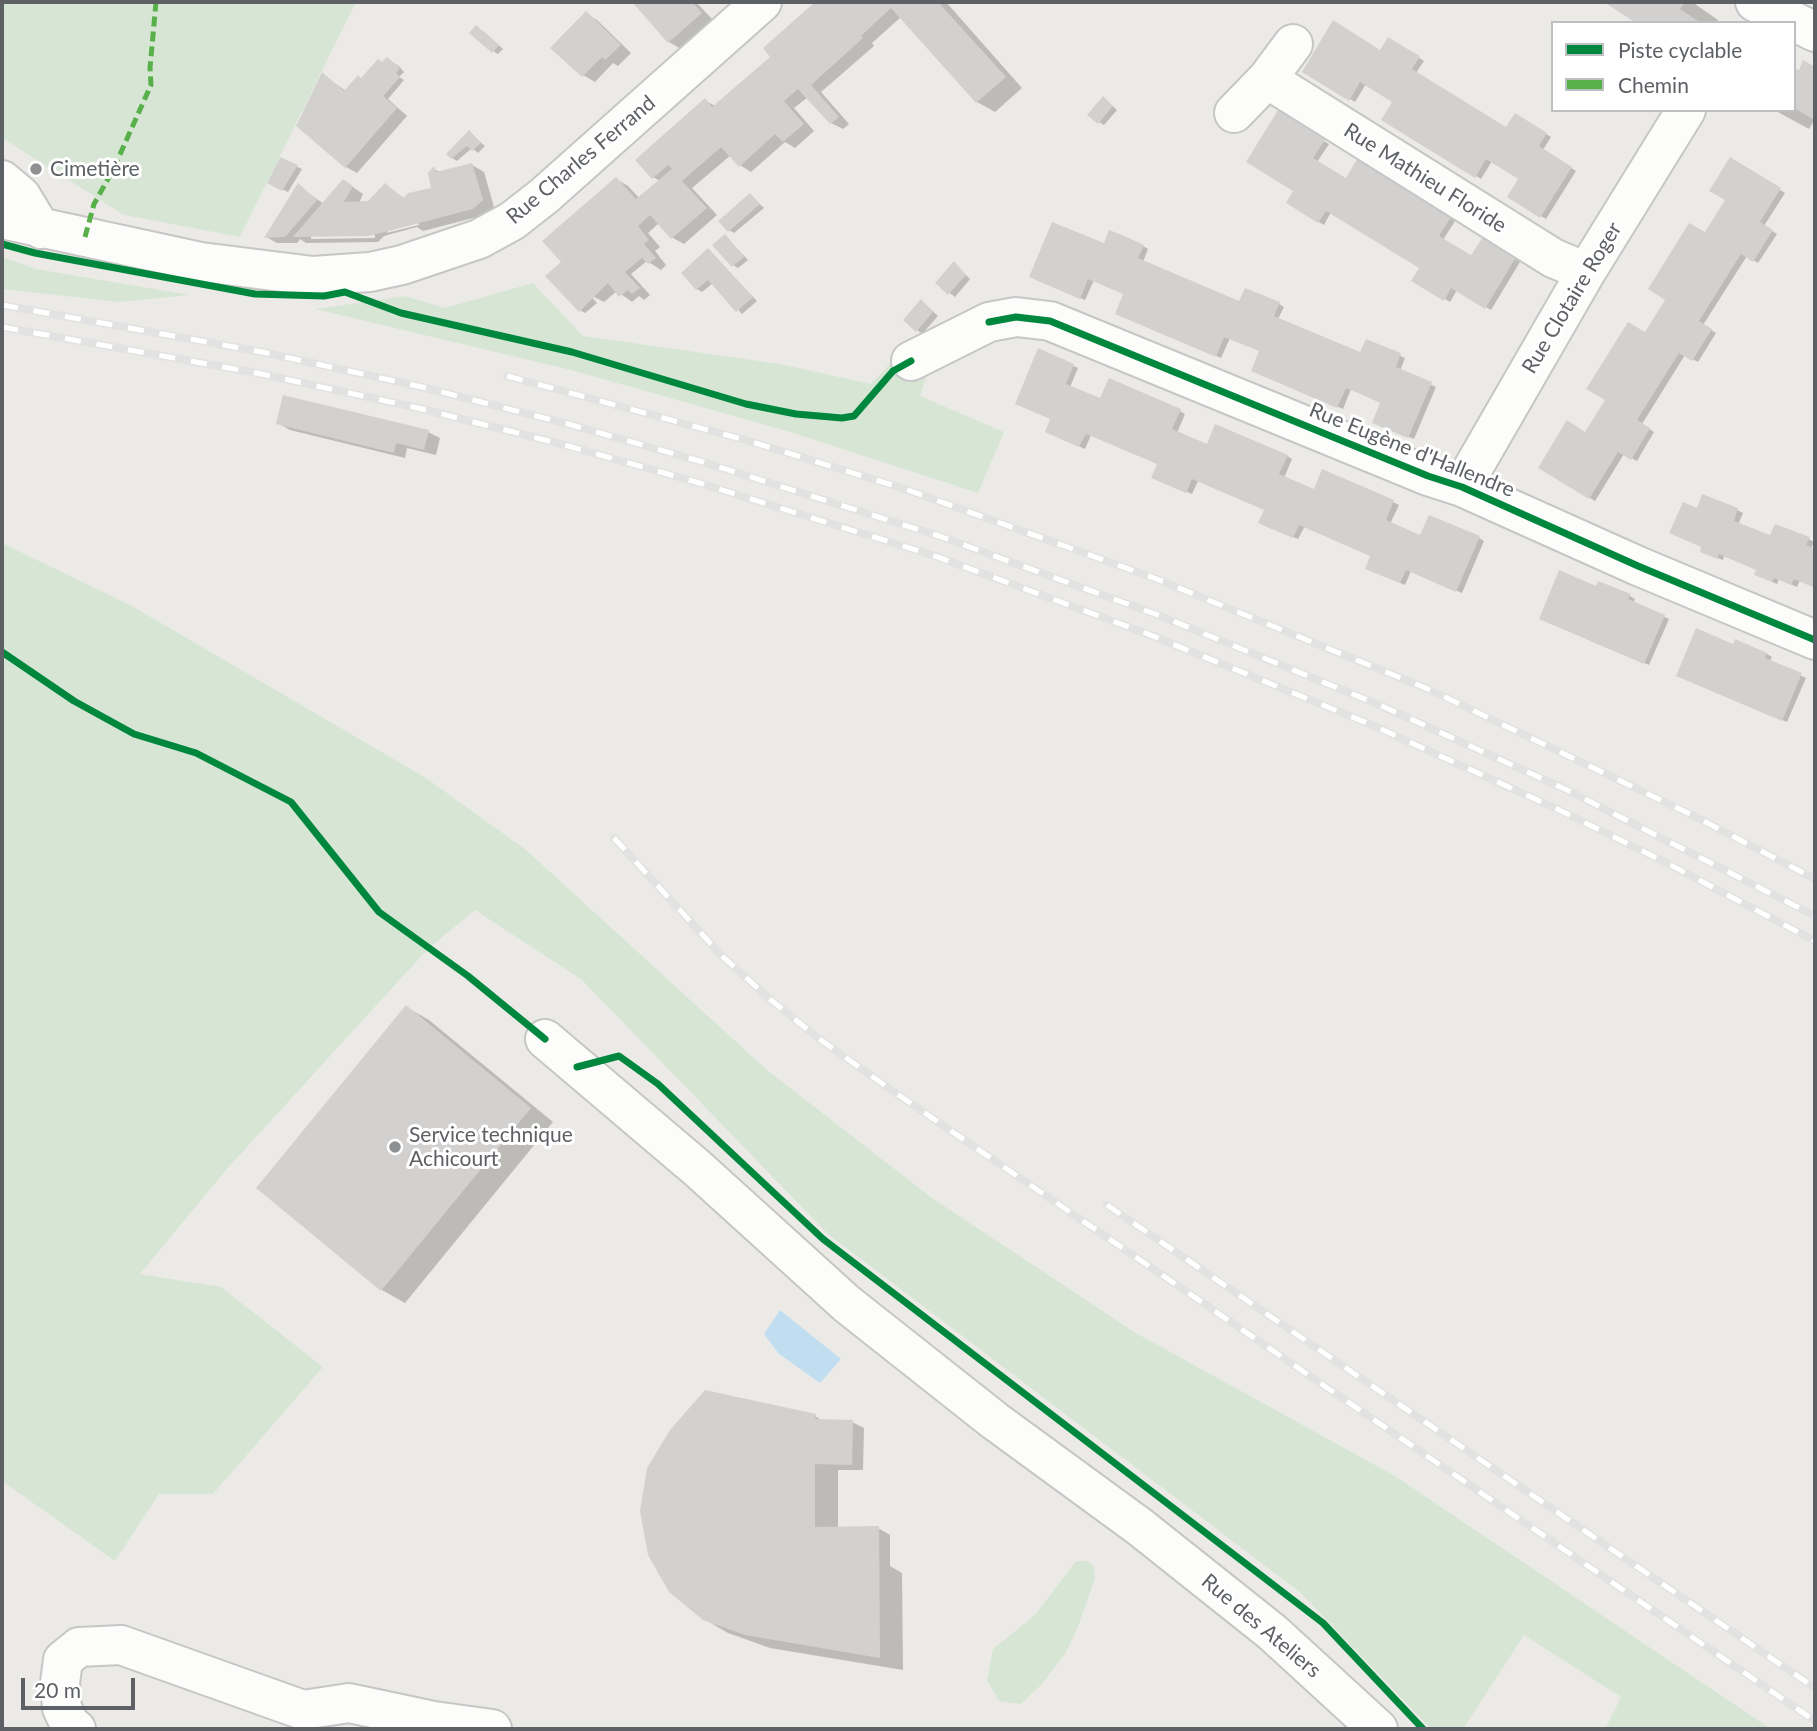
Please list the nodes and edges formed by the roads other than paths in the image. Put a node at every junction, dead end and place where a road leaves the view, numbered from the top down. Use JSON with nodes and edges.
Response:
{"nodes":[{"id":1,"x":762,"y":2,"type":"edge"},
{"id":2,"x":1752,"y":9,"type":"edge"},
{"id":3,"x":1785,"y":21,"type":"edge"},
{"id":4,"x":1796,"y":25,"type":"edge"},
{"id":5,"x":1815,"y":32,"type":"edge"},
{"id":6,"x":1293,"y":44,"type":"dead end"},
{"id":7,"x":1267,"y":79,"type":"junction"},
{"id":8,"x":1685,"y":112,"type":"edge"},
{"id":9,"x":1234,"y":113,"type":"dead end"},
{"id":10,"x":2,"y":180,"type":"edge"},
{"id":11,"x":2,"y":219,"type":"edge"},
{"id":12,"x":41,"y":229,"type":"junction"},
{"id":13,"x":1586,"y":272,"type":"junction"},
{"id":14,"x":911,"y":361,"type":"dead end"},
{"id":15,"x":1462,"y":487,"type":"junction"},
{"id":16,"x":1815,"y":640,"type":"edge"},
{"id":17,"x":545,"y":1039,"type":"dead end"},
{"id":18,"x":76,"y":1729,"type":"edge"},
{"id":19,"x":492,"y":1729,"type":"edge"},
{"id":20,"x":1378,"y":1729,"type":"edge"}],
"edges":[{"from":1,"to":12,"type":"street","name":"Rue Charles Ferrand"},
{"from":2,"to":3,"type":"street"},
{"from":4,"to":5,"type":"street"},
{"from":6,"to":7,"type":"street"},
{"from":7,"to":9,"type":"street"},
{"from":7,"to":13,"type":"street","name":"Rue Mathieu Floride"},
{"from":8,"to":13,"type":"street","name":"Rue Clotaire Roger"},
{"from":10,"to":12,"type":"street"},
{"from":11,"to":12,"type":"street","name":"Rue Charles Ferrand"},
{"from":13,"to":15,"type":"street","name":"Rue Clotaire Roger"},
{"from":14,"to":15,"type":"street","name":"Rue Eugène d'Hallendre"},
{"from":15,"to":16,"type":"street","name":"Rue Eugène d'Hallendre"},
{"from":17,"to":20,"type":"street","name":"Rue des Ateliers"},
{"from":18,"to":19,"type":"street"}]}
